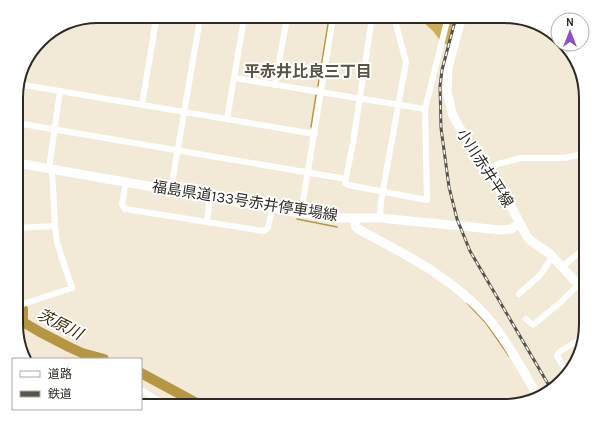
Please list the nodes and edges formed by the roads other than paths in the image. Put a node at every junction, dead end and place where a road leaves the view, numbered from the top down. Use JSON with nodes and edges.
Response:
{"nodes":[{"id":1,"x":156,"y":23,"type":"edge"},
{"id":2,"x":199,"y":23,"type":"edge"},
{"id":3,"x":243,"y":23,"type":"edge"},
{"id":4,"x":285,"y":23,"type":"edge"},
{"id":5,"x":332,"y":23,"type":"edge"},
{"id":6,"x":371,"y":23,"type":"edge"},
{"id":7,"x":396,"y":23,"type":"edge"},
{"id":8,"x":446,"y":23,"type":"edge"},
{"id":9,"x":460,"y":23,"type":"edge"},
{"id":10,"x":234,"y":78,"type":"junction"},
{"id":11,"x":275,"y":84,"type":"junction"},
{"id":12,"x":24,"y":85,"type":"edge"},
{"id":13,"x":60,"y":91,"type":"junction"},
{"id":14,"x":322,"y":92,"type":"junction"},
{"id":15,"x":360,"y":98,"type":"junction"},
{"id":16,"x":142,"y":105,"type":"junction"},
{"id":17,"x":398,"y":105,"type":"junction"},
{"id":18,"x":425,"y":109,"type":"junction"},
{"id":19,"x":184,"y":112,"type":"junction"},
{"id":20,"x":227,"y":119,"type":"junction"},
{"id":21,"x":23,"y":124,"type":"edge"},
{"id":22,"x":55,"y":130,"type":"junction"},
{"id":23,"x":315,"y":134,"type":"junction"},
{"id":24,"x":177,"y":150,"type":"junction"},
{"id":25,"x":579,"y":155,"type":"edge"},
{"id":26,"x":23,"y":164,"type":"edge"},
{"id":27,"x":50,"y":169,"type":"junction"},
{"id":28,"x":485,"y":171,"type":"junction"},
{"id":29,"x":308,"y":173,"type":"junction"},
{"id":30,"x":346,"y":179,"type":"junction"},
{"id":31,"x":126,"y":182,"type":"junction"},
{"id":32,"x":170,"y":189,"type":"junction"},
{"id":33,"x":383,"y":192,"type":"junction"},
{"id":34,"x":210,"y":197,"type":"junction"},
{"id":35,"x":272,"y":208,"type":"junction"},
{"id":36,"x":301,"y":213,"type":"junction"},
{"id":37,"x":354,"y":218,"type":"junction"},
{"id":38,"x":380,"y":218,"type":"junction"},
{"id":39,"x":207,"y":222,"type":"junction"},
{"id":40,"x":520,"y":223,"type":"junction"},
{"id":41,"x":54,"y":226,"type":"junction"},
{"id":42,"x":23,"y":228,"type":"edge"},
{"id":43,"x":579,"y":253,"type":"edge"},
{"id":44,"x":552,"y":256,"type":"junction"},
{"id":45,"x":562,"y":267,"type":"junction"},
{"id":46,"x":578,"y":285,"type":"joint"},
{"id":47,"x":519,"y":294,"type":"dead end"},
{"id":48,"x":23,"y":304,"type":"edge"},
{"id":49,"x":526,"y":319,"type":"dead end"},
{"id":50,"x":577,"y":341,"type":"edge"},
{"id":51,"x":564,"y":368,"type":"edge"},
{"id":52,"x":142,"y":391,"type":"edge"},
{"id":53,"x":535,"y":392,"type":"edge"},
{"id":54,"x":157,"y":399,"type":"edge"}],
"edges":[{"from":1,"to":16,"type":"street"},
{"from":2,"to":19,"type":"street"},
{"from":3,"to":10,"type":"street"},
{"from":4,"to":11,"type":"street"},
{"from":5,"to":14,"type":"street"},
{"from":6,"to":15,"type":"street"},
{"from":7,"to":17,"type":"street"},
{"from":8,"to":18,"type":"street"},
{"from":9,"to":28,"type":"main road","name":"小川赤井平線"},
{"from":10,"to":11,"type":"street"},
{"from":10,"to":20,"type":"street"},
{"from":11,"to":14,"type":"street"},
{"from":12,"to":13,"type":"street"},
{"from":13,"to":16,"type":"street"},
{"from":13,"to":22,"type":"street"},
{"from":14,"to":15,"type":"street"},
{"from":14,"to":23,"type":"street"},
{"from":15,"to":17,"type":"street"},
{"from":15,"to":30,"type":"street"},
{"from":16,"to":19,"type":"street"},
{"from":17,"to":18,"type":"street"},
{"from":17,"to":33,"type":"street"},
{"from":18,"to":33,"type":"street"},
{"from":19,"to":20,"type":"street"},
{"from":19,"to":24,"type":"street"},
{"from":20,"to":23,"type":"street"},
{"from":21,"to":22,"type":"street"},
{"from":22,"to":24,"type":"street"},
{"from":22,"to":27,"type":"street"},
{"from":23,"to":29,"type":"street"},
{"from":24,"to":29,"type":"street"},
{"from":24,"to":32,"type":"street"},
{"from":25,"to":28,"type":"street"},
{"from":26,"to":27,"type":"main road","name":"福島県道133号赤井停車場線"},
{"from":27,"to":31,"type":"main road","name":"福島県道133号赤井停車場線"},
{"from":27,"to":41,"type":"street"},
{"from":28,"to":40,"type":"main road","name":"小川赤井平線"},
{"from":29,"to":30,"type":"street"},
{"from":29,"to":36,"type":"street"},
{"from":30,"to":33,"type":"street"},
{"from":31,"to":32,"type":"main road","name":"福島県道133号赤井停車場線"},
{"from":31,"to":39,"type":"street"},
{"from":32,"to":34,"type":"main road","name":"福島県道133号赤井停車場線"},
{"from":33,"to":38,"type":"street"},
{"from":34,"to":35,"type":"main road","name":"福島県道133号赤井停車場線"},
{"from":34,"to":39,"type":"street"},
{"from":35,"to":36,"type":"main road","name":"福島県道133号赤井停車場線"},
{"from":35,"to":39,"type":"street"},
{"from":36,"to":37,"type":"main road","name":"福島県道133号赤井停車場線"},
{"from":37,"to":38,"type":"main road","name":"福島県道133号赤井停車場線"},
{"from":37,"to":53,"type":"main road"},
{"from":38,"to":40,"type":"main road","name":"福島県道133号赤井停車場線"},
{"from":40,"to":44,"type":"main road","name":"小川赤井平線"},
{"from":41,"to":42,"type":"street"},
{"from":41,"to":48,"type":"street"},
{"from":43,"to":45,"type":"street"},
{"from":44,"to":45,"type":"main road","name":"小川赤井平線"},
{"from":44,"to":47,"type":"street"},
{"from":45,"to":46,"type":"main road","name":"小川赤井平線"},
{"from":46,"to":49,"type":"street"},
{"from":50,"to":51,"type":"street"},
{"from":52,"to":54,"type":"street"}]}
